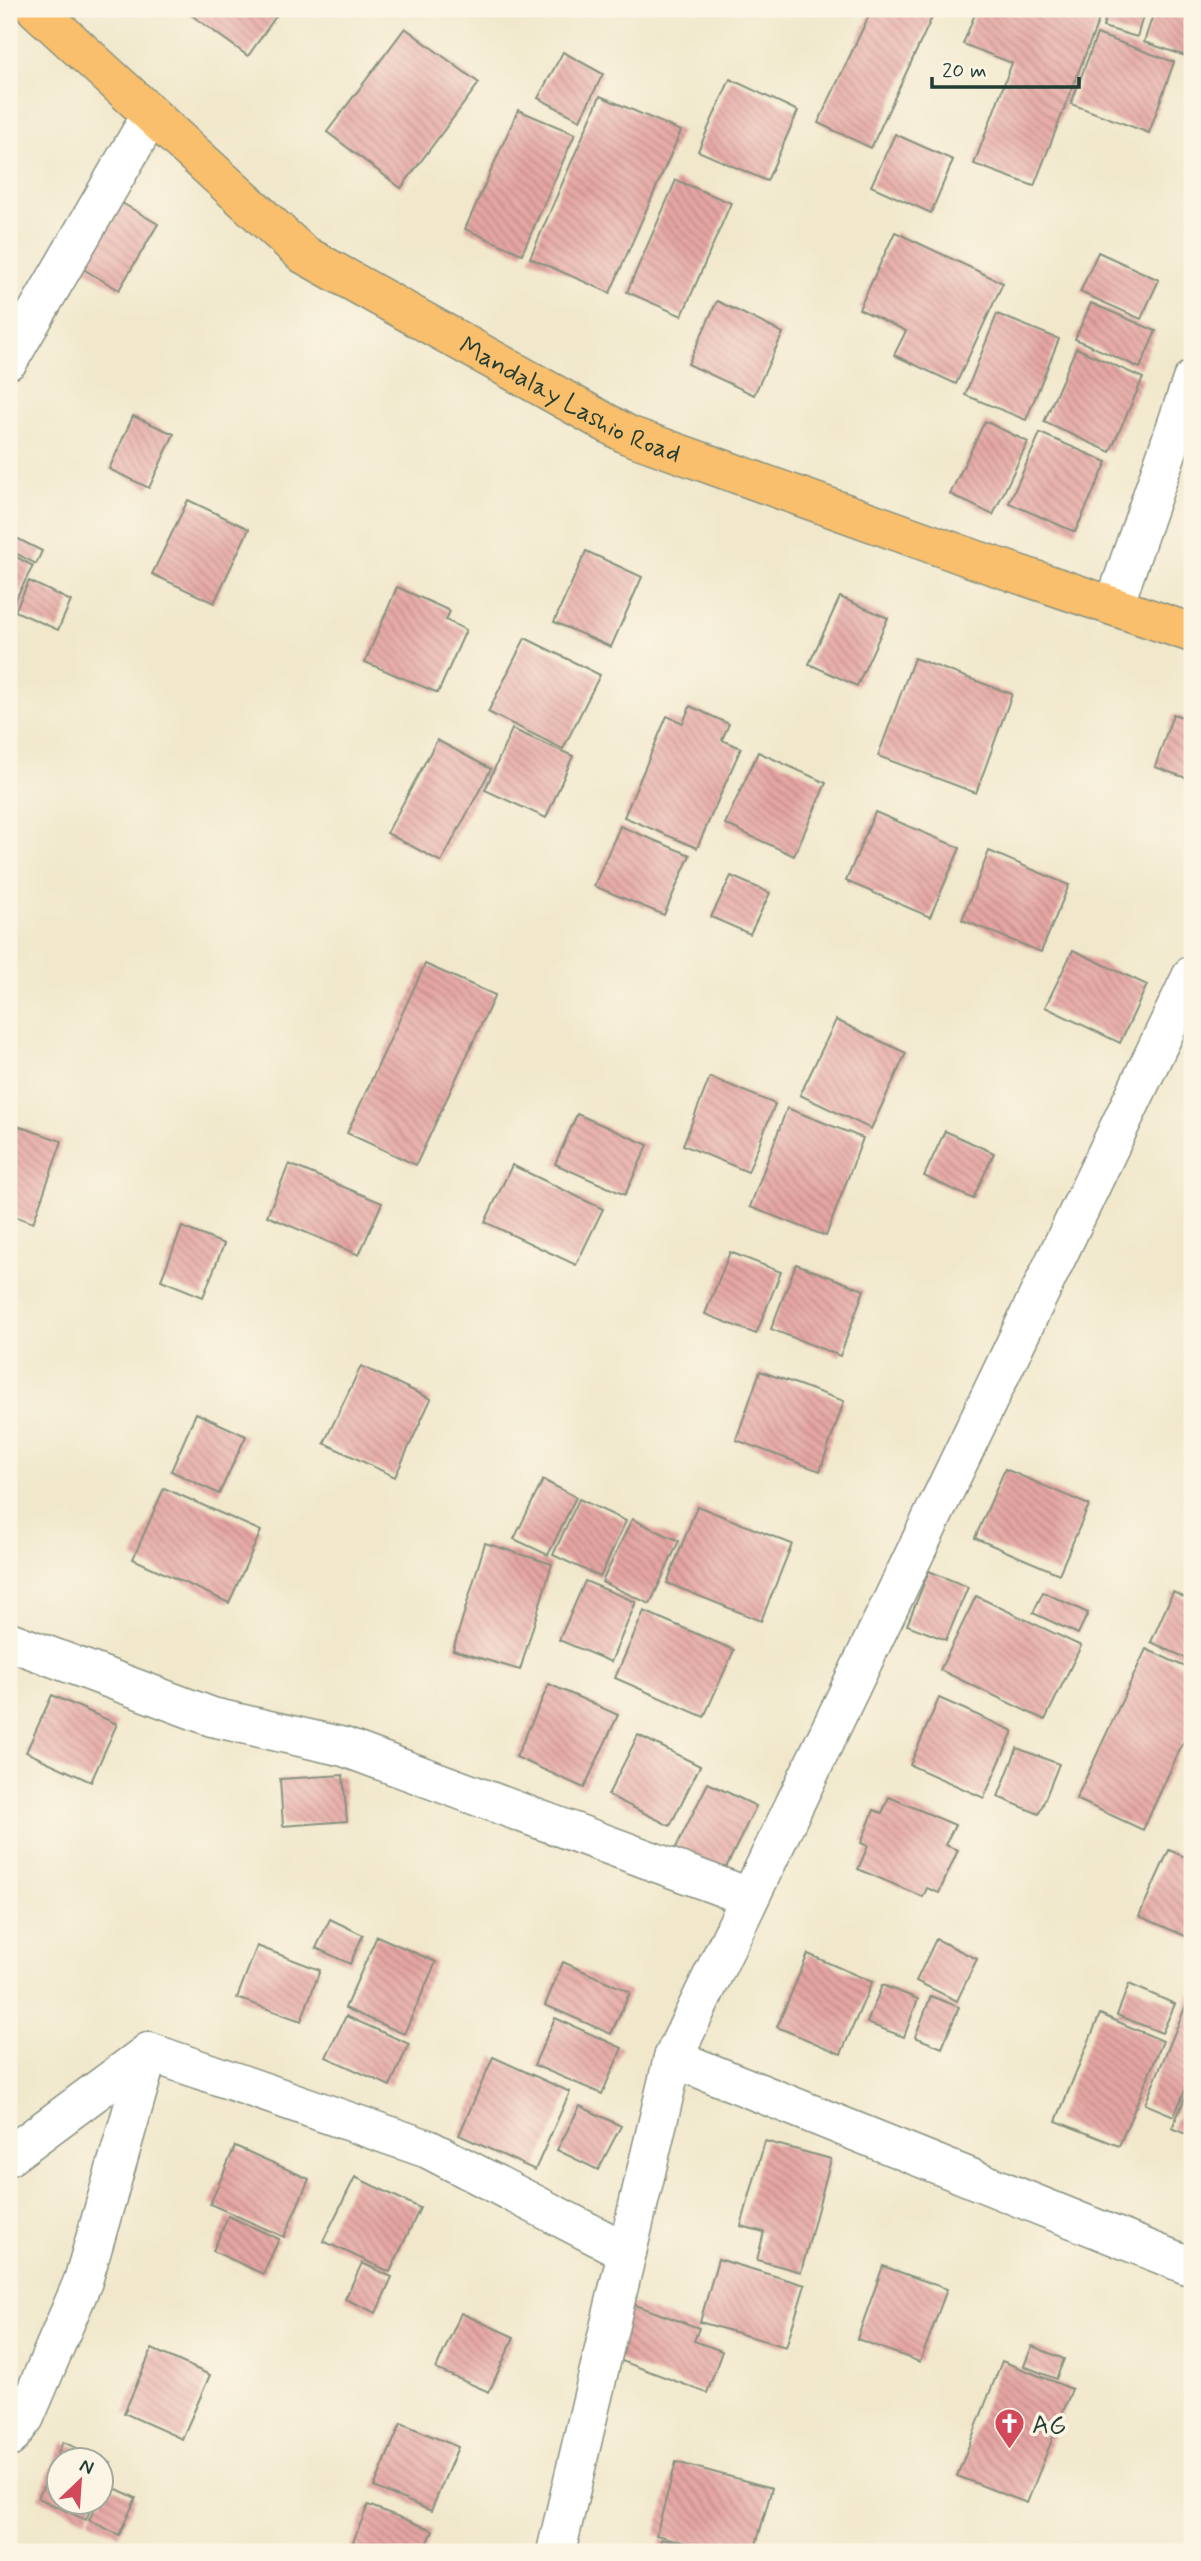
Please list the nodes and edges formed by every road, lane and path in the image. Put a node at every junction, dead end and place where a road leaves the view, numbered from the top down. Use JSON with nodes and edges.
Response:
{"nodes":[{"id":1,"x":36,"y":9,"type":"edge"},
{"id":2,"x":151,"y":115,"type":"junction"},
{"id":3,"x":9,"y":360,"type":"edge"},
{"id":4,"x":1192,"y":380,"type":"edge"},
{"id":5,"x":1114,"y":606,"type":"junction"},
{"id":6,"x":1192,"y":633,"type":"edge"},
{"id":7,"x":1192,"y":975,"type":"edge"},
{"id":8,"x":9,"y":1641,"type":"edge"},
{"id":9,"x":749,"y":1897,"type":"junction"},
{"id":10,"x":149,"y":2052,"type":"junction"},
{"id":11,"x":673,"y":2058,"type":"junction"},
{"id":12,"x":9,"y":2156,"type":"edge"},
{"id":13,"x":627,"y":2252,"type":"junction"},
{"id":14,"x":1192,"y":2267,"type":"edge"},
{"id":15,"x":9,"y":2438,"type":"edge"},
{"id":16,"x":556,"y":2552,"type":"edge"}],
"edges":[{"from":1,"to":2,"type":"highway","name":"Mandalay Lashio Road"},
{"from":2,"to":3,"type":"street"},
{"from":2,"to":5,"type":"highway","name":"Mandalay Lashio Road"},
{"from":4,"to":5,"type":"street"},
{"from":5,"to":6,"type":"highway","name":"Mandalay Lashio Road"},
{"from":7,"to":9,"type":"street"},
{"from":8,"to":9,"type":"street"},
{"from":9,"to":11,"type":"street"},
{"from":10,"to":12,"type":"street"},
{"from":10,"to":13,"type":"street"},
{"from":10,"to":15,"type":"street"},
{"from":11,"to":13,"type":"street"},
{"from":11,"to":14,"type":"street"},
{"from":13,"to":16,"type":"street"}]}
